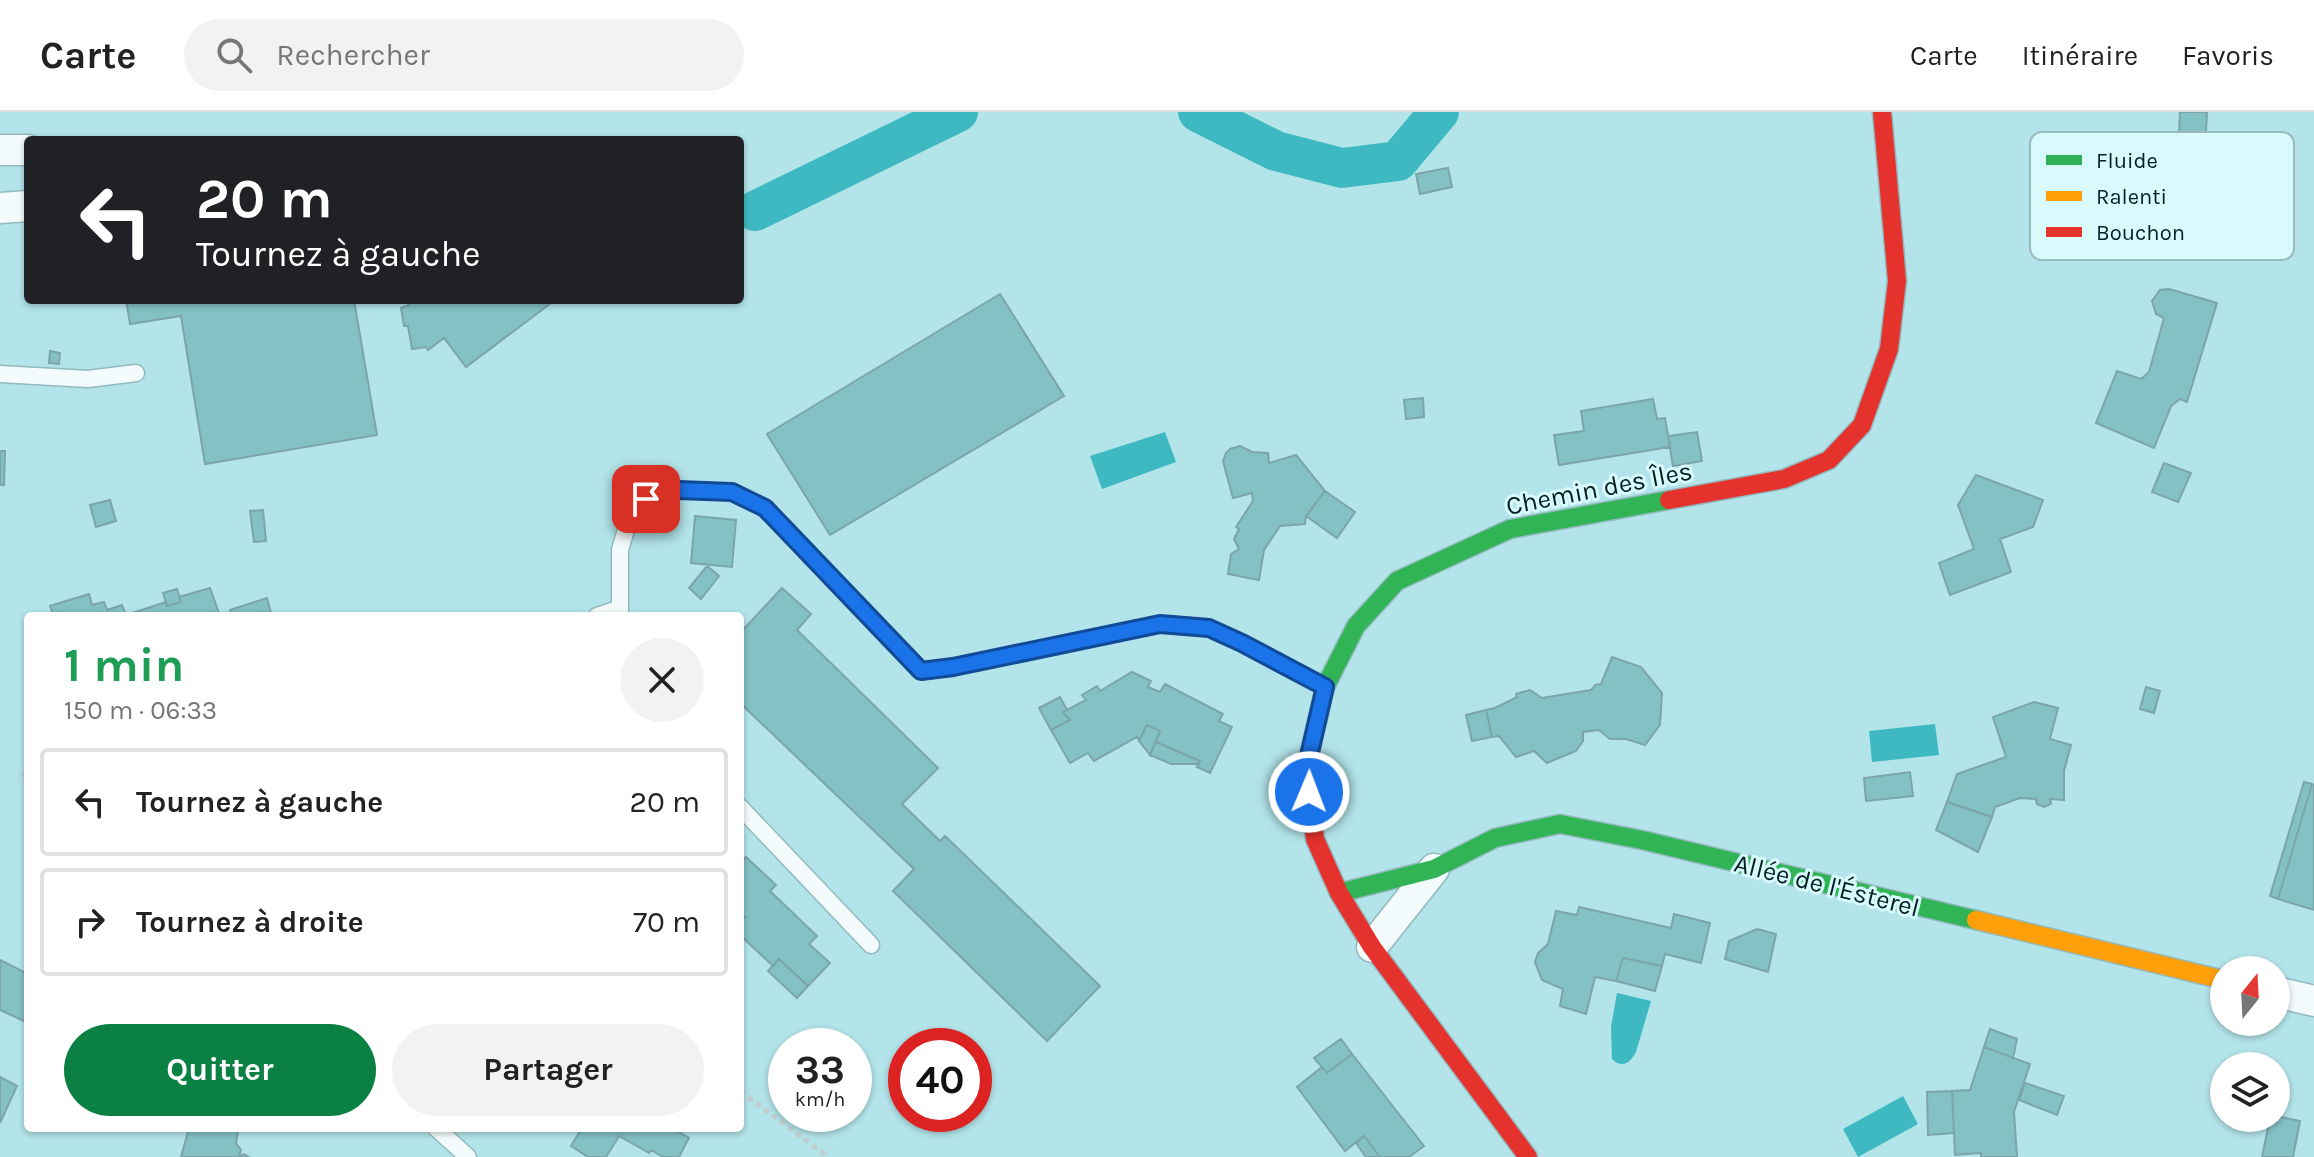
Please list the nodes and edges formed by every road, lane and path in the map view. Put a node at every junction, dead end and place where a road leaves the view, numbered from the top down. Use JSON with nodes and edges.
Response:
{"nodes":[{"id":1,"x":1882,"y":112,"type":"edge"},
{"id":2,"x":0,"y":150,"type":"edge"},
{"id":3,"x":24,"y":150,"type":"edge"},
{"id":4,"x":24,"y":206,"type":"edge"},
{"id":5,"x":0,"y":208,"type":"edge"},
{"id":6,"x":136,"y":373,"type":"dead end"},
{"id":7,"x":0,"y":374,"type":"edge"},
{"id":8,"x":619,"y":612,"type":"edge"},
{"id":9,"x":1325,"y":687,"type":"junction"},
{"id":10,"x":744,"y":811,"type":"edge"},
{"id":11,"x":1434,"y":869,"type":"junction"},
{"id":12,"x":1339,"y":893,"type":"junction"},
{"id":13,"x":871,"y":945,"type":"dead end"},
{"id":14,"x":1372,"y":947,"type":"junction"},
{"id":15,"x":2210,"y":977,"type":"edge"},
{"id":16,"x":2290,"y":995,"type":"edge"},
{"id":17,"x":2314,"y":1001,"type":"edge"},
{"id":18,"x":744,"y":1094,"type":"edge"},
{"id":19,"x":440,"y":1132,"type":"edge"},
{"id":20,"x":468,"y":1157,"type":"edge"},
{"id":21,"x":828,"y":1157,"type":"edge"},
{"id":22,"x":1528,"y":1157,"type":"edge"}],
"edges":[{"from":1,"to":9,"type":"street","name":"Chemin des Îles"},
{"from":2,"to":3,"type":"street"},
{"from":4,"to":5,"type":"street"},
{"from":6,"to":7,"type":"lane"},
{"from":8,"to":9,"type":"lane"},
{"from":9,"to":12,"type":"street","name":"Chemin des Îles"},
{"from":10,"to":13,"type":"lane"},
{"from":11,"to":12,"type":"street","name":"Allée de l'Ésterel"},
{"from":11,"to":14,"type":"street","name":"Allée de l'Ésterel"},
{"from":11,"to":15,"type":"street","name":"Allée de l'Ésterel"},
{"from":12,"to":14,"type":"street","name":"Chemin des Îles"},
{"from":14,"to":22,"type":"street","name":"Chemin des Îles"},
{"from":16,"to":17,"type":"street"},
{"from":18,"to":21,"type":"path"},
{"from":19,"to":20,"type":"lane"}]}
